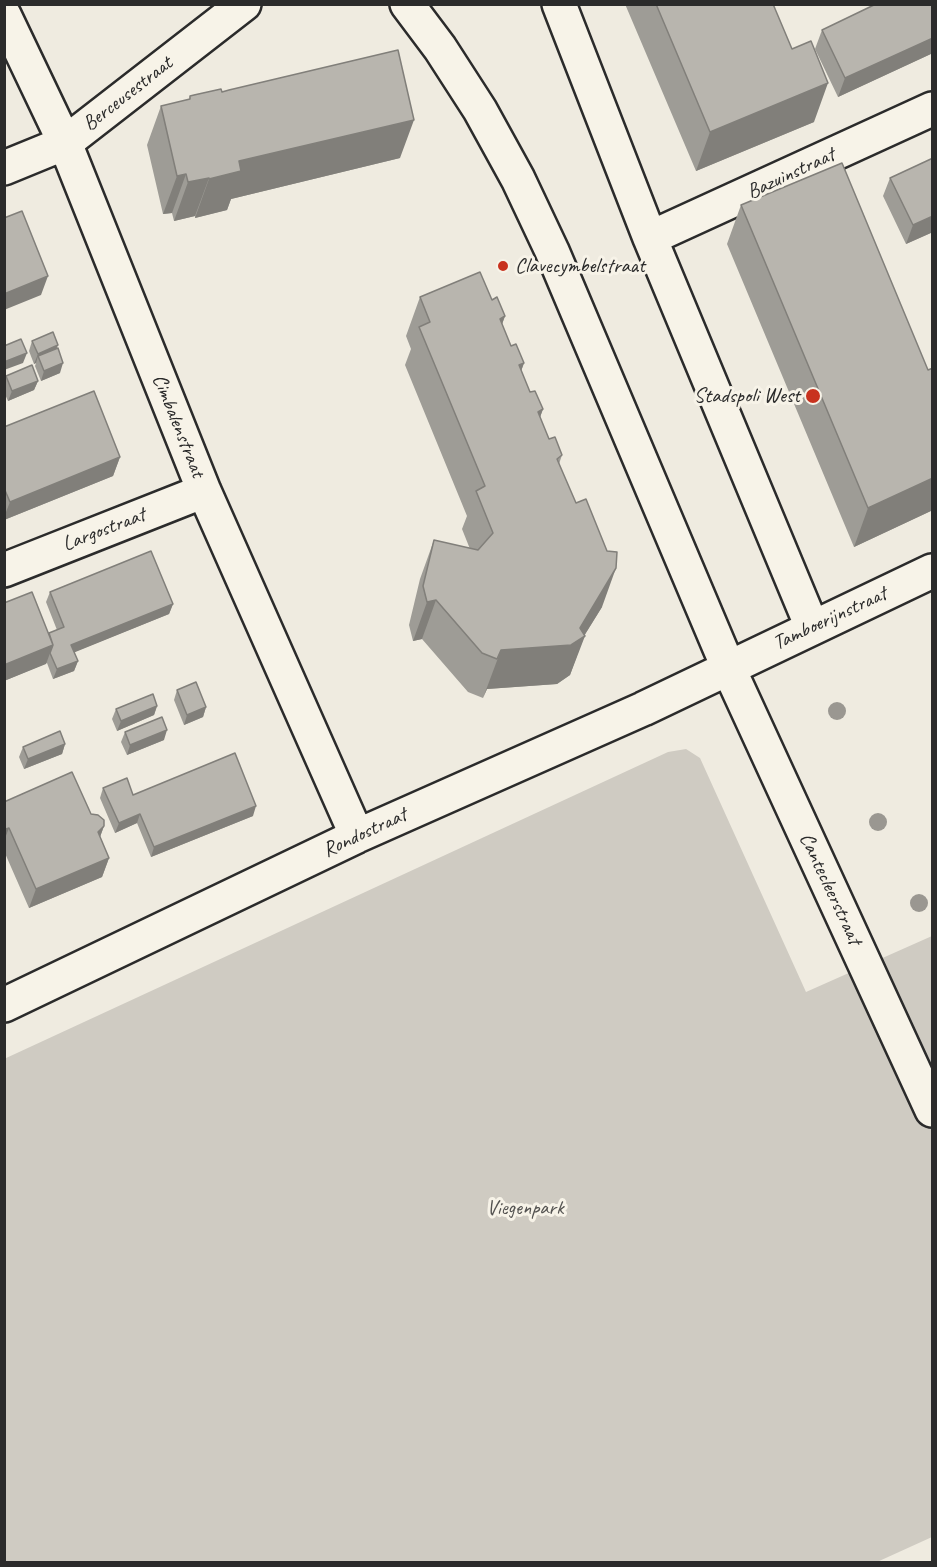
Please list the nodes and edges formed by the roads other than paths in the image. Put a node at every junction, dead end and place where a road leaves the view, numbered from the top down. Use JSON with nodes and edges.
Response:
{"nodes":[{"id":1,"x":244,"y":4,"type":"edge"},
{"id":2,"x":407,"y":4,"type":"edge"},
{"id":3,"x":559,"y":4,"type":"edge"},
{"id":4,"x":4,"y":15,"type":"edge"},
{"id":5,"x":933,"y":109,"type":"edge"},
{"id":6,"x":65,"y":143,"type":"junction"},
{"id":7,"x":4,"y":168,"type":"edge"},
{"id":8,"x":650,"y":238,"type":"junction"},
{"id":9,"x":204,"y":491,"type":"junction"},
{"id":10,"x":4,"y":570,"type":"edge"},
{"id":11,"x":933,"y":571,"type":"edge"},
{"id":12,"x":813,"y":627,"type":"junction"},
{"id":13,"x":728,"y":668,"type":"junction"},
{"id":14,"x":357,"y":836,"type":"junction"},
{"id":15,"x":4,"y":1005,"type":"edge"},
{"id":16,"x":933,"y":1110,"type":"edge"}],
"edges":[{"from":1,"to":6,"type":"street","name":"Berceusestraat"},
{"from":2,"to":13,"type":"street"},
{"from":3,"to":8,"type":"street"},
{"from":4,"to":6,"type":"street","name":"Cimbalenstraat"},
{"from":5,"to":8,"type":"street","name":"Bazuinstraat"},
{"from":6,"to":7,"type":"street","name":"Berceusestraat"},
{"from":6,"to":9,"type":"street","name":"Cimbalenstraat"},
{"from":8,"to":12,"type":"street"},
{"from":9,"to":10,"type":"street","name":"Largostraat"},
{"from":9,"to":14,"type":"street","name":"Cimbalenstraat"},
{"from":11,"to":12,"type":"street","name":"Tamboerijnstraat"},
{"from":12,"to":13,"type":"street","name":"Tamboerijnstraat"},
{"from":13,"to":14,"type":"street","name":"Rondostraat"},
{"from":13,"to":16,"type":"street","name":"Cantecleerstraat"},
{"from":14,"to":15,"type":"street","name":"Rondostraat"}]}
